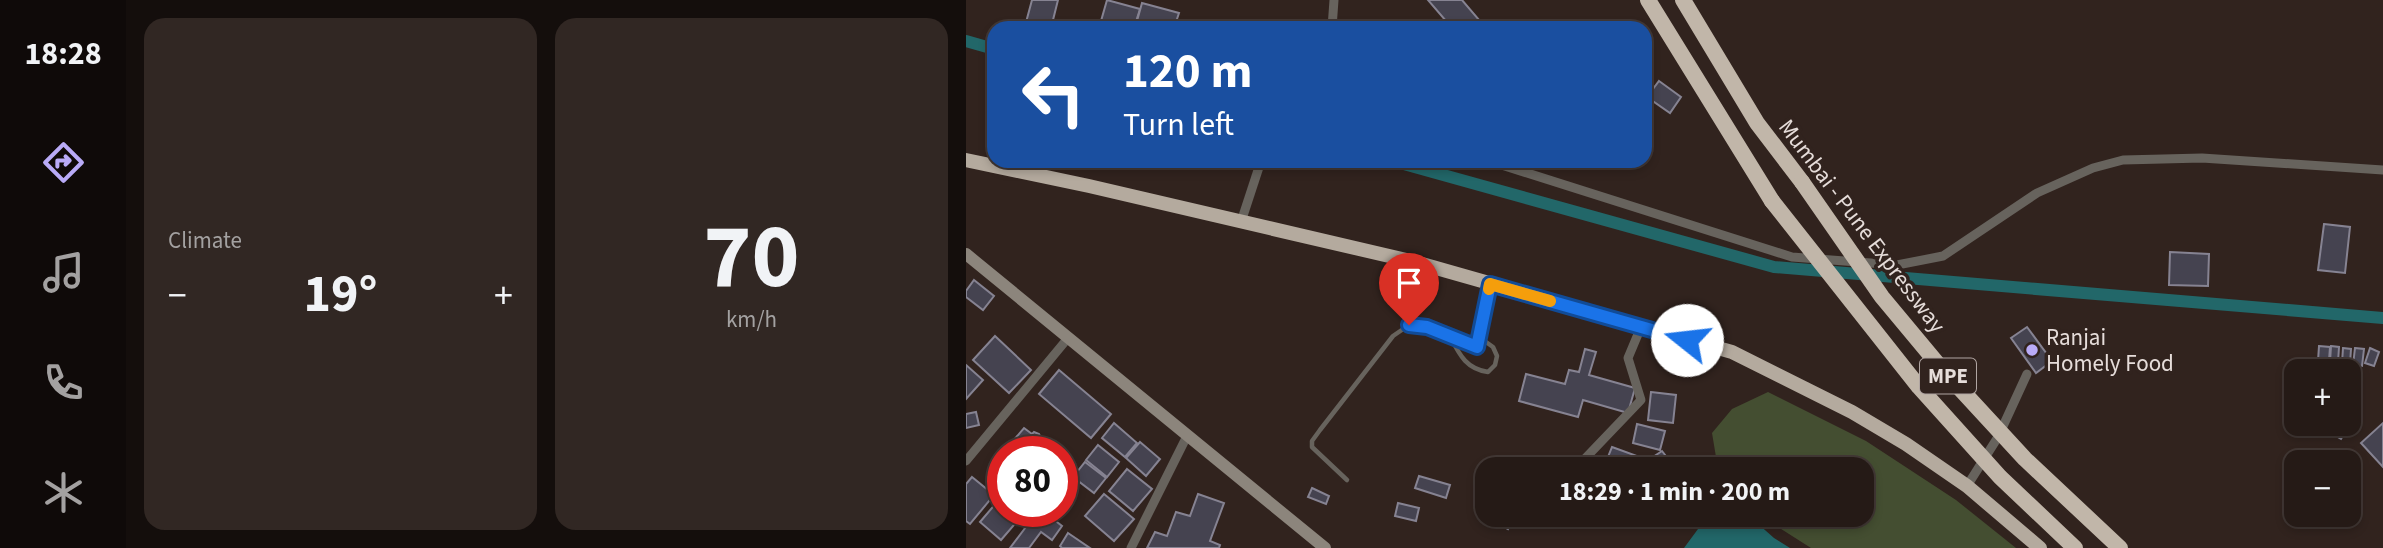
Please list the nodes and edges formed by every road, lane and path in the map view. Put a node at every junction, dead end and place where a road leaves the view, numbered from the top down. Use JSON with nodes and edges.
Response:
{"nodes":[{"id":1,"x":1334,"y":0,"type":"edge"},
{"id":2,"x":1648,"y":0,"type":"edge"},
{"id":3,"x":1683,"y":0,"type":"edge"},
{"id":4,"x":1332,"y":21,"type":"edge"},
{"id":5,"x":966,"y":160,"type":"edge"},
{"id":6,"x":987,"y":165,"type":"edge"},
{"id":7,"x":1001,"y":168,"type":"edge"},
{"id":8,"x":1259,"y":168,"type":"edge"},
{"id":9,"x":1511,"y":168,"type":"edge"},
{"id":10,"x":2383,"y":170,"type":"edge"},
{"id":11,"x":1241,"y":222,"type":"junction"},
{"id":12,"x":966,"y":254,"type":"edge"},
{"id":13,"x":1490,"y":284,"type":"junction"},
{"id":14,"x":1642,"y":327,"type":"junction"},
{"id":15,"x":1450,"y":337,"type":"junction"},
{"id":16,"x":1479,"y":337,"type":"junction"},
{"id":17,"x":1068,"y":338,"type":"junction"},
{"id":18,"x":2027,"y":374,"type":"dead end"},
{"id":19,"x":1187,"y":436,"type":"junction"},
{"id":20,"x":1586,"y":457,"type":"edge"},
{"id":21,"x":966,"y":461,"type":"edge"},
{"id":22,"x":1347,"y":480,"type":"dead end"},
{"id":23,"x":1968,"y":486,"type":"junction"},
{"id":24,"x":1131,"y":548,"type":"edge"},
{"id":25,"x":1325,"y":548,"type":"edge"},
{"id":26,"x":2040,"y":548,"type":"edge"},
{"id":27,"x":2075,"y":548,"type":"edge"},
{"id":28,"x":2120,"y":548,"type":"edge"}],
"edges":[{"from":1,"to":4,"type":"street"},
{"from":2,"to":27,"type":"highway","number":"MPE","bridge":true},
{"from":3,"to":28,"type":"highway","name":"Mumbai - Pune Expressway","number":"MPE","bridge":true},
{"from":5,"to":6,"type":"highway"},
{"from":7,"to":11,"type":"highway"},
{"from":8,"to":11,"type":"street"},
{"from":9,"to":10,"type":"street"},
{"from":11,"to":13,"type":"highway"},
{"from":12,"to":17,"type":"main road"},
{"from":13,"to":14,"type":"highway"},
{"from":13,"to":16,"type":"lane"},
{"from":14,"to":20,"type":"street"},
{"from":14,"to":23,"type":"highway"},
{"from":15,"to":16,"type":"lane"},
{"from":15,"to":16,"type":"lane"},
{"from":15,"to":22,"type":"lane"},
{"from":17,"to":19,"type":"main road"},
{"from":17,"to":21,"type":"street"},
{"from":18,"to":23,"type":"street"},
{"from":19,"to":24,"type":"street"},
{"from":19,"to":25,"type":"main road"},
{"from":23,"to":26,"type":"highway"}]}
